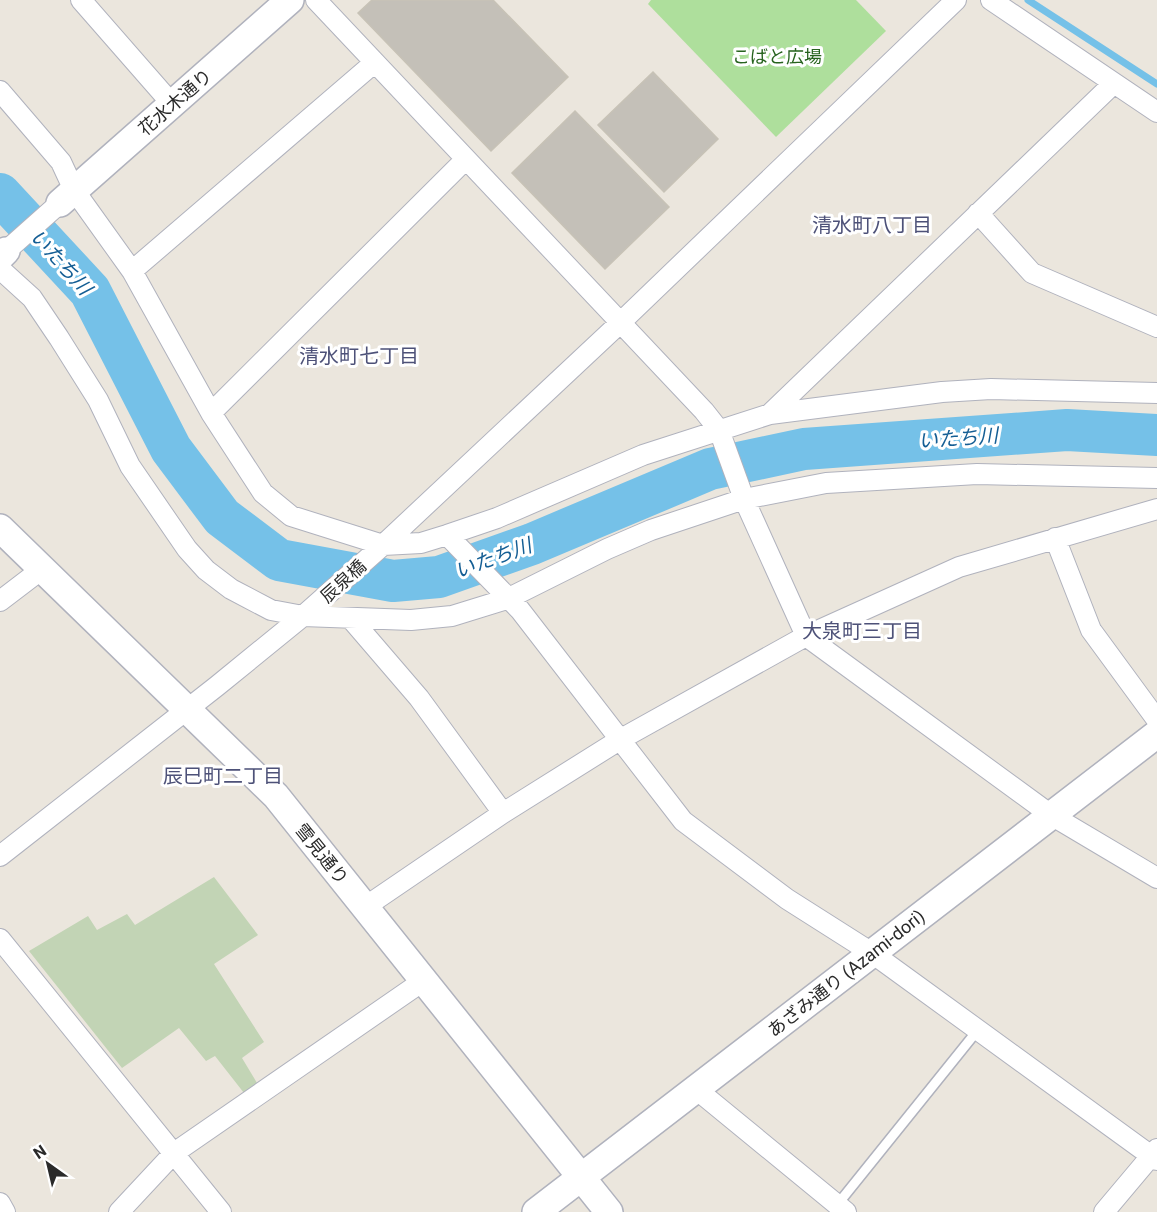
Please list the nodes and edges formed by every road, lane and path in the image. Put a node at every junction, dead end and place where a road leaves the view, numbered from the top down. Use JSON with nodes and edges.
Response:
{"nodes":[{"id":1,"x":81,"y":0,"type":"edge"},
{"id":2,"x":290,"y":0,"type":"edge"},
{"id":3,"x":316,"y":0,"type":"edge"},
{"id":4,"x":956,"y":0,"type":"edge"},
{"id":5,"x":991,"y":0,"type":"edge"},
{"id":6,"x":374,"y":63,"type":"junction"},
{"id":7,"x":1114,"y":83,"type":"junction"},
{"id":8,"x":0,"y":91,"type":"edge"},
{"id":9,"x":172,"y":104,"type":"junction"},
{"id":10,"x":1157,"y":112,"type":"edge"},
{"id":11,"x":465,"y":160,"type":"junction"},
{"id":12,"x":67,"y":197,"type":"junction"},
{"id":13,"x":978,"y":213,"type":"junction"},
{"id":14,"x":2,"y":259,"type":"edge"},
{"id":15,"x":132,"y":271,"type":"junction"},
{"id":16,"x":620,"y":323,"type":"junction"},
{"id":17,"x":1157,"y":327,"type":"edge"},
{"id":18,"x":1157,"y":393,"type":"edge"},
{"id":19,"x":210,"y":413,"type":"junction"},
{"id":20,"x":770,"y":414,"type":"junction"},
{"id":21,"x":720,"y":436,"type":"junction"},
{"id":22,"x":1157,"y":478,"type":"edge"},
{"id":23,"x":744,"y":499,"type":"junction"},
{"id":24,"x":1157,"y":509,"type":"edge"},
{"id":25,"x":0,"y":528,"type":"edge"},
{"id":26,"x":450,"y":538,"type":"junction"},
{"id":27,"x":1055,"y":538,"type":"junction"},
{"id":28,"x":382,"y":545,"type":"junction"},
{"id":29,"x":42,"y":569,"type":"junction"},
{"id":30,"x":507,"y":599,"type":"junction"},
{"id":31,"x":0,"y":601,"type":"edge"},
{"id":32,"x":303,"y":616,"type":"junction"},
{"id":33,"x":352,"y":620,"type":"junction"},
{"id":34,"x":806,"y":636,"type":"junction"},
{"id":35,"x":186,"y":712,"type":"junction"},
{"id":36,"x":1157,"y":720,"type":"edge"},
{"id":37,"x":1157,"y":734,"type":"edge"},
{"id":38,"x":621,"y":740,"type":"junction"},
{"id":39,"x":503,"y":813,"type":"junction"},
{"id":40,"x":1051,"y":815,"type":"junction"},
{"id":41,"x":0,"y":856,"type":"edge"},
{"id":42,"x":1157,"y":878,"type":"edge"},
{"id":43,"x":365,"y":907,"type":"junction"},
{"id":44,"x":0,"y":939,"type":"edge"},
{"id":45,"x":872,"y":953,"type":"junction"},
{"id":46,"x":423,"y":981,"type":"junction"},
{"id":47,"x":977,"y":1031,"type":"junction"},
{"id":48,"x":696,"y":1089,"type":"junction"},
{"id":49,"x":174,"y":1153,"type":"junction"},
{"id":50,"x":1155,"y":1155,"type":"edge"},
{"id":51,"x":580,"y":1177,"type":"junction"},
{"id":52,"x":0,"y":1203,"type":"edge"},
{"id":53,"x":841,"y":1209,"type":"edge"},
{"id":54,"x":5,"y":1212,"type":"edge"},
{"id":55,"x":119,"y":1212,"type":"edge"},
{"id":56,"x":221,"y":1212,"type":"edge"},
{"id":57,"x":536,"y":1212,"type":"edge"},
{"id":58,"x":609,"y":1212,"type":"edge"},
{"id":59,"x":1104,"y":1212,"type":"edge"}],
"edges":[{"from":1,"to":9,"type":"street"},
{"from":2,"to":9,"type":"street","name":"花水木通り"},
{"from":3,"to":6,"type":"street"},
{"from":4,"to":16,"type":"street","name":"辰泉橋"},
{"from":5,"to":7,"type":"street"},
{"from":6,"to":11,"type":"street"},
{"from":6,"to":15,"type":"street"},
{"from":7,"to":10,"type":"street"},
{"from":7,"to":13,"type":"street"},
{"from":8,"to":12,"type":"street"},
{"from":9,"to":12,"type":"street","name":"花水木通り"},
{"from":11,"to":16,"type":"street"},
{"from":11,"to":19,"type":"street"},
{"from":12,"to":14,"type":"street"},
{"from":12,"to":15,"type":"street"},
{"from":13,"to":17,"type":"street"},
{"from":13,"to":20,"type":"street"},
{"from":14,"to":32,"type":"street"},
{"from":15,"to":19,"type":"street"},
{"from":16,"to":21,"type":"street"},
{"from":16,"to":28,"type":"street","name":"辰泉橋"},
{"from":18,"to":20,"type":"street"},
{"from":19,"to":28,"type":"street"},
{"from":20,"to":21,"type":"street"},
{"from":21,"to":23,"type":"street"},
{"from":21,"to":26,"type":"street"},
{"from":22,"to":23,"type":"street"},
{"from":23,"to":30,"type":"street"},
{"from":23,"to":34,"type":"street"},
{"from":24,"to":27,"type":"street"},
{"from":25,"to":29,"type":"street","name":"雪見通り"},
{"from":26,"to":28,"type":"street"},
{"from":26,"to":30,"type":"street"},
{"from":27,"to":34,"type":"street"},
{"from":27,"to":36,"type":"street"},
{"from":28,"to":32,"type":"street","name":"辰泉橋"},
{"from":29,"to":31,"type":"street"},
{"from":29,"to":35,"type":"street","name":"雪見通り"},
{"from":30,"to":33,"type":"street"},
{"from":30,"to":38,"type":"street"},
{"from":32,"to":33,"type":"street"},
{"from":32,"to":35,"type":"street","name":"辰泉橋"},
{"from":33,"to":39,"type":"street"},
{"from":34,"to":38,"type":"street"},
{"from":34,"to":40,"type":"street"},
{"from":35,"to":41,"type":"street","name":"辰泉橋"},
{"from":35,"to":43,"type":"street","name":"雪見通り"},
{"from":37,"to":40,"type":"street","name":"あざみ通り (Azami-dori)"},
{"from":38,"to":39,"type":"street"},
{"from":38,"to":45,"type":"street"},
{"from":39,"to":43,"type":"street"},
{"from":40,"to":42,"type":"street"},
{"from":40,"to":45,"type":"street","name":"あざみ通り (Azami-dori)"},
{"from":43,"to":46,"type":"street","name":"雪見通り"},
{"from":44,"to":49,"type":"street"},
{"from":45,"to":47,"type":"street"},
{"from":45,"to":48,"type":"street","name":"あざみ通り (Azami-dori)"},
{"from":46,"to":49,"type":"street"},
{"from":46,"to":51,"type":"street","name":"雪見通り"},
{"from":47,"to":50,"type":"street"},
{"from":47,"to":53,"type":"lane"},
{"from":48,"to":51,"type":"street","name":"あざみ通り (Azami-dori)"},
{"from":48,"to":53,"type":"street"},
{"from":49,"to":55,"type":"street"},
{"from":49,"to":56,"type":"street"},
{"from":50,"to":59,"type":"street"},
{"from":51,"to":57,"type":"street","name":"あざみ通り (Azami-dori)"},
{"from":51,"to":58,"type":"street","name":"雪見通り"},
{"from":52,"to":54,"type":"street"}]}
